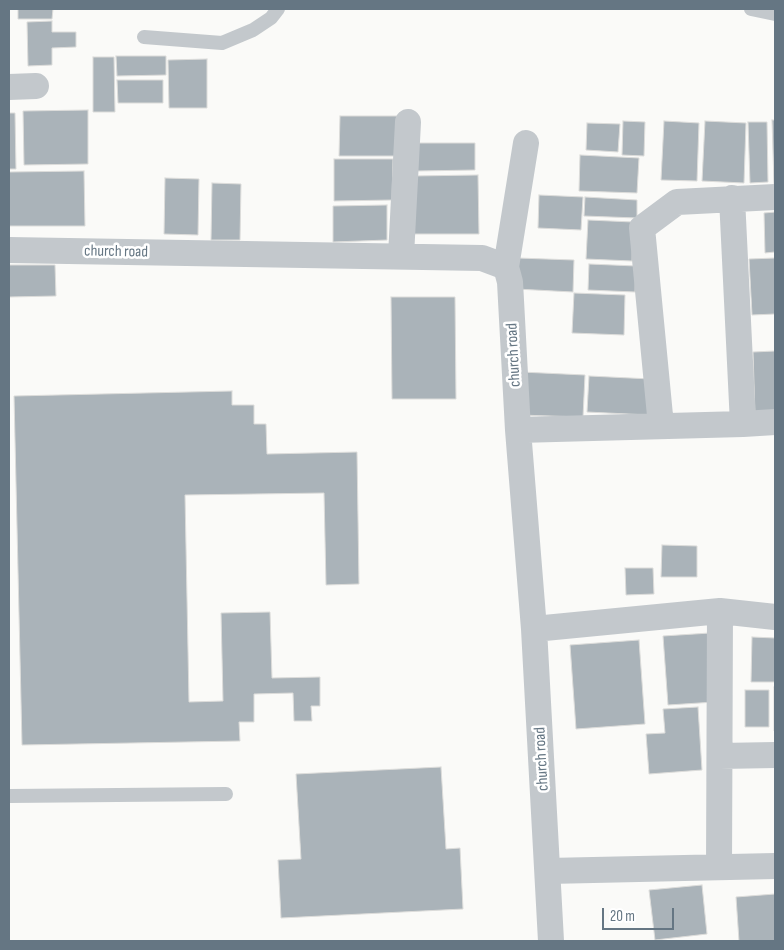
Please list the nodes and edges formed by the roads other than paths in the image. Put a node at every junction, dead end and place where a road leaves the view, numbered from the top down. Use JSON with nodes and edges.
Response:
{"nodes":[{"id":1,"x":278,"y":9,"type":"edge"},
{"id":2,"x":751,"y":9,"type":"edge"},
{"id":3,"x":775,"y":14,"type":"edge"},
{"id":4,"x":144,"y":37,"type":"dead end"},
{"id":5,"x":36,"y":86,"type":"dead end"},
{"id":6,"x":9,"y":87,"type":"edge"},
{"id":7,"x":408,"y":122,"type":"dead end"},
{"id":8,"x":526,"y":143,"type":"dead end"},
{"id":9,"x":775,"y":197,"type":"edge"},
{"id":10,"x":732,"y":198,"type":"junction"},
{"id":11,"x":9,"y":250,"type":"edge"},
{"id":12,"x":401,"y":256,"type":"junction"},
{"id":13,"x":506,"y":267,"type":"junction"},
{"id":14,"x":775,"y":422,"type":"edge"},
{"id":15,"x":744,"y":424,"type":"junction"},
{"id":16,"x":661,"y":426,"type":"junction"},
{"id":17,"x":518,"y":430,"type":"junction"},
{"id":18,"x":720,"y":611,"type":"junction"},
{"id":19,"x":775,"y":617,"type":"edge"},
{"id":20,"x":534,"y":628,"type":"junction"},
{"id":21,"x":775,"y":755,"type":"edge"},
{"id":22,"x":720,"y":756,"type":"junction"},
{"id":23,"x":226,"y":794,"type":"dead end"},
{"id":24,"x":9,"y":796,"type":"edge"},
{"id":25,"x":775,"y":866,"type":"edge"},
{"id":26,"x":719,"y":867,"type":"junction"},
{"id":27,"x":548,"y":871,"type":"junction"},
{"id":28,"x":551,"y":941,"type":"edge"}],
"edges":[{"from":1,"to":4,"type":"lane"},
{"from":2,"to":3,"type":"lane"},
{"from":5,"to":6,"type":"street"},
{"from":7,"to":12,"type":"street"},
{"from":8,"to":13,"type":"street"},
{"from":9,"to":10,"type":"street"},
{"from":10,"to":15,"type":"street"},
{"from":10,"to":16,"type":"street"},
{"from":11,"to":12,"type":"street","name":"church road"},
{"from":12,"to":13,"type":"street","name":"church road"},
{"from":13,"to":17,"type":"street","name":"church road"},
{"from":14,"to":15,"type":"street"},
{"from":15,"to":16,"type":"street"},
{"from":16,"to":17,"type":"street"},
{"from":17,"to":20,"type":"street","name":"church road"},
{"from":18,"to":19,"type":"street"},
{"from":18,"to":20,"type":"street"},
{"from":18,"to":22,"type":"street"},
{"from":20,"to":27,"type":"street","name":"church road"},
{"from":21,"to":22,"type":"street"},
{"from":22,"to":26,"type":"street"},
{"from":23,"to":24,"type":"lane"},
{"from":25,"to":26,"type":"street"},
{"from":26,"to":27,"type":"street"},
{"from":27,"to":28,"type":"street","name":"church road"}]}
